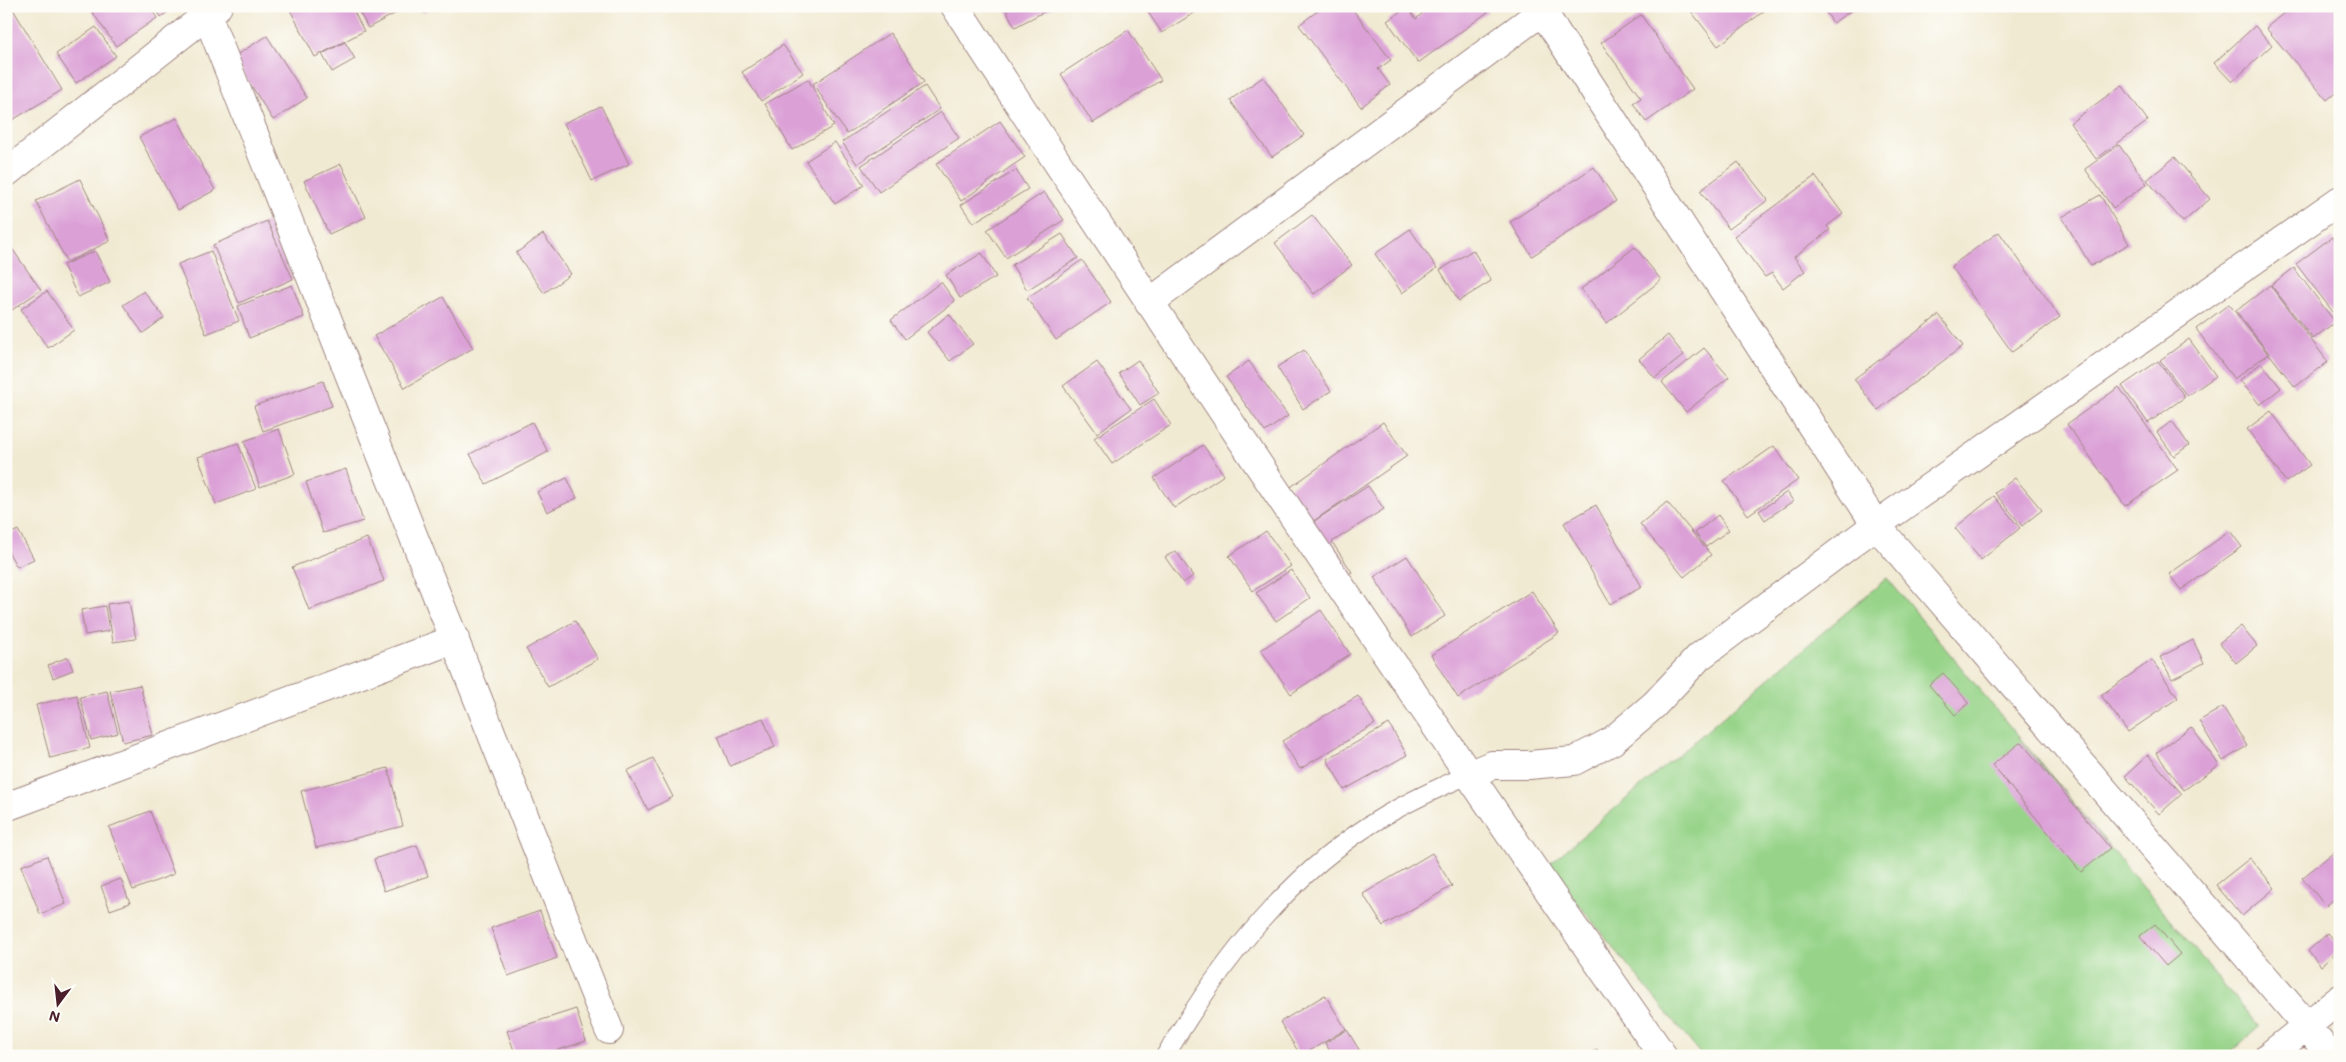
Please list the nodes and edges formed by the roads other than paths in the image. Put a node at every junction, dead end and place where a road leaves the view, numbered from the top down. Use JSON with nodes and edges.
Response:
{"nodes":[{"id":1,"x":955,"y":6,"type":"edge"},
{"id":2,"x":1544,"y":8,"type":"edge"},
{"id":3,"x":212,"y":11,"type":"edge"},
{"id":4,"x":6,"y":173,"type":"edge"},
{"id":5,"x":2340,"y":200,"type":"edge"},
{"id":6,"x":1149,"y":303,"type":"junction"},
{"id":7,"x":1876,"y":525,"type":"junction"},
{"id":8,"x":455,"y":640,"type":"junction"},
{"id":9,"x":1468,"y":775,"type":"junction"},
{"id":10,"x":6,"y":807,"type":"edge"},
{"id":11,"x":2340,"y":999,"type":"edge"},
{"id":12,"x":2306,"y":1026,"type":"junction"},
{"id":13,"x":609,"y":1030,"type":"dead end"},
{"id":14,"x":1165,"y":1056,"type":"edge"},
{"id":15,"x":1663,"y":1056,"type":"edge"},
{"id":16,"x":2269,"y":1056,"type":"edge"},
{"id":17,"x":2330,"y":1056,"type":"edge"}],
"edges":[{"from":1,"to":6,"type":"street"},
{"from":2,"to":6,"type":"street"},
{"from":2,"to":7,"type":"street"},
{"from":3,"to":4,"type":"street"},
{"from":3,"to":8,"type":"street"},
{"from":5,"to":7,"type":"street"},
{"from":6,"to":9,"type":"street"},
{"from":7,"to":9,"type":"street"},
{"from":7,"to":12,"type":"street"},
{"from":8,"to":10,"type":"street"},
{"from":8,"to":13,"type":"street"},
{"from":9,"to":14,"type":"lane"},
{"from":9,"to":15,"type":"street"},
{"from":11,"to":12,"type":"street"},
{"from":12,"to":16,"type":"street"},
{"from":12,"to":17,"type":"street"}]}
